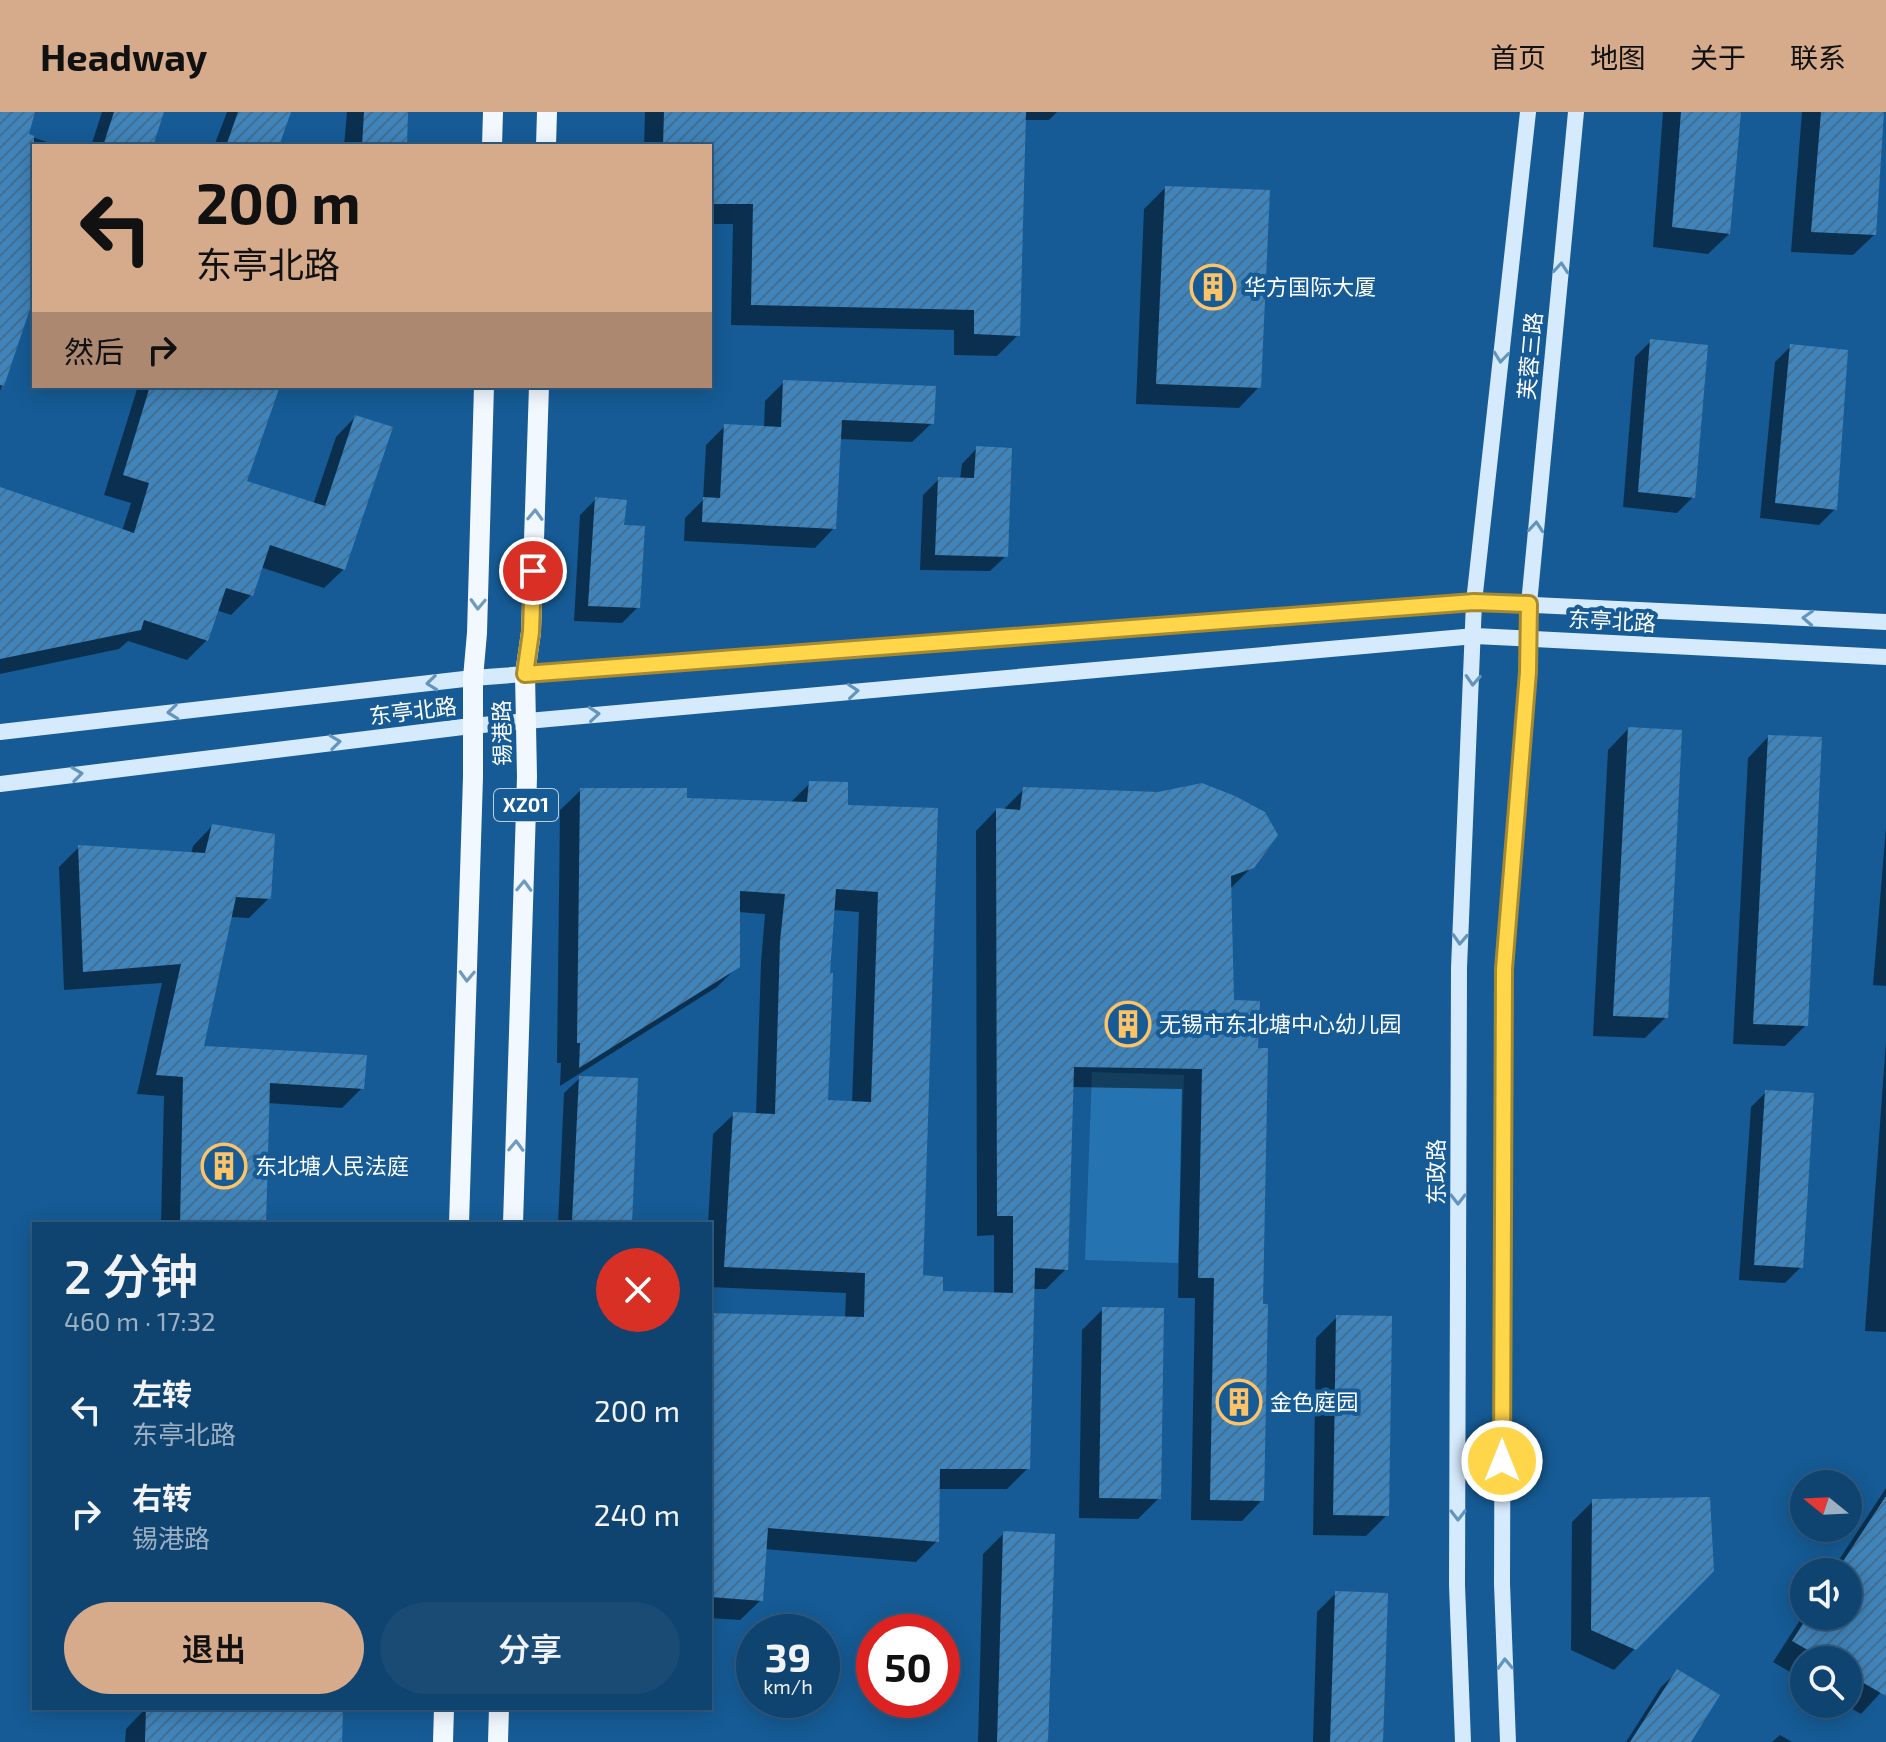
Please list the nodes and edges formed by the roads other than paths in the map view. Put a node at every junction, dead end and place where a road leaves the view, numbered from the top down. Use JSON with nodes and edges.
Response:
{"nodes":[{"id":1,"x":493,"y":112,"type":"edge"},
{"id":2,"x":547,"y":112,"type":"edge"},
{"id":3,"x":1528,"y":112,"type":"edge"},
{"id":4,"x":1576,"y":112,"type":"edge"},
{"id":5,"x":492,"y":144,"type":"edge"},
{"id":6,"x":546,"y":144,"type":"edge"},
{"id":7,"x":484,"y":388,"type":"edge"},
{"id":8,"x":539,"y":388,"type":"edge"},
{"id":9,"x":1474,"y":602,"type":"junction"},
{"id":10,"x":1529,"y":604,"type":"junction"},
{"id":11,"x":1886,"y":622,"type":"edge"},
{"id":12,"x":1475,"y":636,"type":"junction"},
{"id":13,"x":1529,"y":639,"type":"junction"},
{"id":14,"x":1886,"y":657,"type":"edge"},
{"id":15,"x":525,"y":674,"type":"junction"},
{"id":16,"x":473,"y":678,"type":"junction"},
{"id":17,"x":526,"y":720,"type":"junction"},
{"id":18,"x":471,"y":726,"type":"junction"},
{"id":19,"x":0,"y":732,"type":"edge"},
{"id":20,"x":0,"y":784,"type":"edge"},
{"id":21,"x":459,"y":1222,"type":"edge"},
{"id":22,"x":513,"y":1222,"type":"edge"},
{"id":23,"x":444,"y":1710,"type":"edge"},
{"id":24,"x":499,"y":1710,"type":"edge"},
{"id":25,"x":443,"y":1742,"type":"edge"},
{"id":26,"x":498,"y":1742,"type":"edge"},
{"id":27,"x":1463,"y":1742,"type":"edge"},
{"id":28,"x":1508,"y":1742,"type":"edge"}],
"edges":[{"from":1,"to":5,"type":"main road"},
{"from":2,"to":6,"type":"main road"},
{"from":3,"to":9,"type":"main road","name":"芙蓉三路","one_way":true},
{"from":10,"to":4,"type":"main road","name":"芙蓉三路","one_way":true},
{"from":7,"to":16,"type":"main road","name":"锡港路","number":"XZ01","one_way":true},
{"from":15,"to":8,"type":"main road","name":"锡港路","number":"XZ01","one_way":true},
{"from":9,"to":10,"type":"main road","name":"东亭北路"},
{"from":9,"to":12,"type":"main road","name":"东政路"},
{"from":9,"to":15,"type":"main road","name":"东亭北路"},
{"from":11,"to":10,"type":"main road","name":"东亭北路","one_way":true},
{"from":10,"to":13,"type":"main road"},
{"from":12,"to":13,"type":"main road","name":"东亭北路"},
{"from":17,"to":12,"type":"main road","name":"东亭北路","one_way":true},
{"from":12,"to":27,"type":"main road","name":"东政路","one_way":true},
{"from":13,"to":14,"type":"main road","name":"东亭北路"},
{"from":28,"to":13,"type":"main road","one_way":true},
{"from":15,"to":16,"type":"main road","name":"东亭北路"},
{"from":15,"to":17,"type":"main road","name":"锡港路","number":"XZ01"},
{"from":16,"to":18,"type":"main road","name":"锡港路","number":"XZ01"},
{"from":16,"to":19,"type":"main road","name":"东亭北路","one_way":true},
{"from":17,"to":18,"type":"main road","name":"东亭北路"},
{"from":22,"to":17,"type":"main road","name":"锡港路","number":"XZ01","one_way":true},
{"from":20,"to":18,"type":"main road","name":"东亭北路","one_way":true},
{"from":18,"to":21,"type":"main road","name":"锡港路","number":"XZ01","one_way":true},
{"from":23,"to":25,"type":"main road"},
{"from":24,"to":26,"type":"main road"}]}
